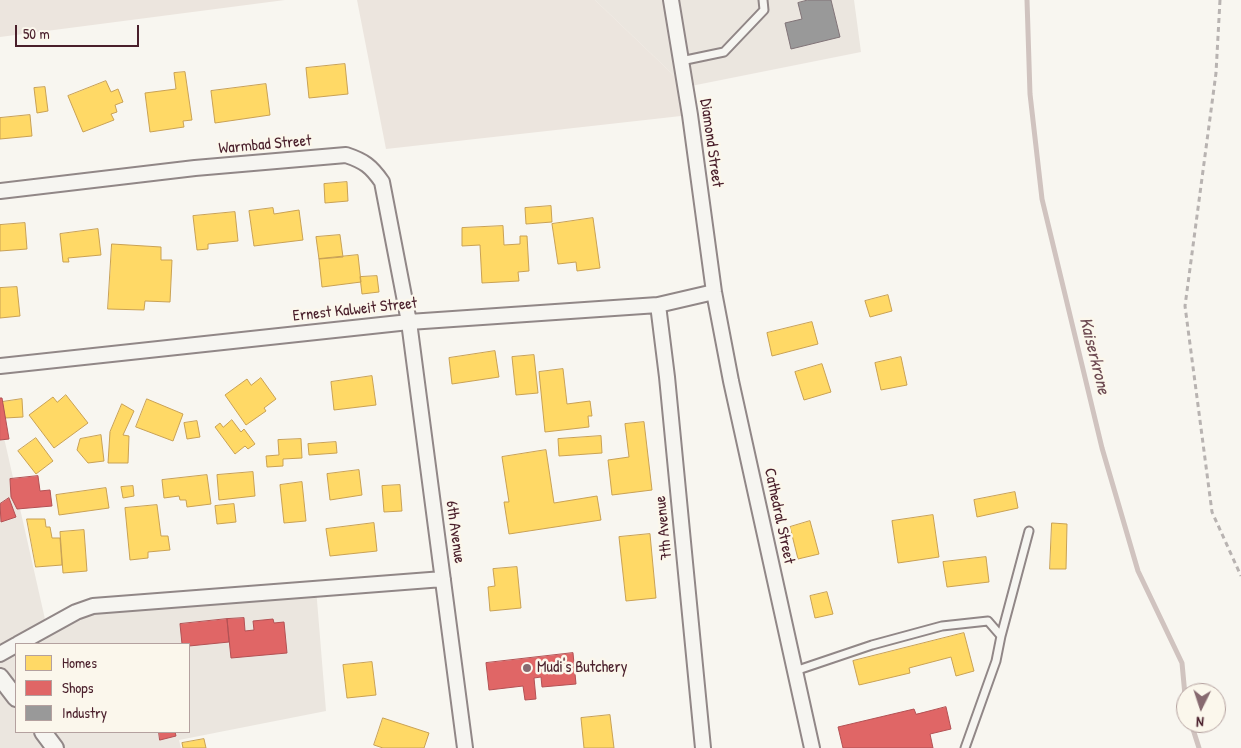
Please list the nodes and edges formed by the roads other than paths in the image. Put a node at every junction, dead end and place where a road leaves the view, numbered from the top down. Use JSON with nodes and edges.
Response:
{"nodes":[{"id":1,"x":671,"y":0,"type":"edge"},
{"id":2,"x":763,"y":0,"type":"edge"},
{"id":3,"x":681,"y":61,"type":"junction"},
{"id":4,"x":0,"y":191,"type":"edge"},
{"id":5,"x":714,"y":292,"type":"junction"},
{"id":6,"x":658,"y":305,"type":"junction"},
{"id":7,"x":409,"y":322,"type":"junction"},
{"id":8,"x":0,"y":366,"type":"edge"},
{"id":9,"x":1030,"y":531,"type":"dead end"},
{"id":10,"x":443,"y":579,"type":"junction"},
{"id":11,"x":1001,"y":636,"type":"junction"},
{"id":12,"x":21,"y":643,"type":"edge"},
{"id":13,"x":15,"y":646,"type":"edge"},
{"id":14,"x":0,"y":654,"type":"edge"},
{"id":15,"x":795,"y":671,"type":"junction"},
{"id":16,"x":0,"y":677,"type":"edge"},
{"id":17,"x":15,"y":697,"type":"edge"},
{"id":18,"x":44,"y":733,"type":"edge"},
{"id":19,"x":55,"y":748,"type":"edge"},
{"id":20,"x":465,"y":748,"type":"edge"},
{"id":21,"x":703,"y":748,"type":"edge"},
{"id":22,"x":812,"y":748,"type":"edge"},
{"id":23,"x":965,"y":748,"type":"edge"}],
"edges":[{"from":1,"to":3,"type":"street","name":"Diamond Street"},
{"from":2,"to":3,"type":"lane"},
{"from":3,"to":5,"type":"street","name":"Diamond Street"},
{"from":4,"to":7,"type":"street","name":"Warmbad Street"},
{"from":5,"to":6,"type":"street","name":"Ernest Kalweit Street"},
{"from":5,"to":15,"type":"street","name":"Cathedral Street"},
{"from":6,"to":7,"type":"street","name":"Ernest Kalweit Street"},
{"from":6,"to":21,"type":"street","name":"7th Avenue"},
{"from":7,"to":8,"type":"street","name":"Ernest Kalweit Street"},
{"from":7,"to":10,"type":"street","name":"6th Avenue"},
{"from":9,"to":11,"type":"lane"},
{"from":10,"to":12,"type":"street"},
{"from":10,"to":20,"type":"street","name":"6th Avenue"},
{"from":11,"to":15,"type":"lane"},
{"from":11,"to":23,"type":"lane"},
{"from":13,"to":14,"type":"street"},
{"from":15,"to":22,"type":"street","name":"Cathedral Street"},
{"from":16,"to":17,"type":"street"},
{"from":18,"to":19,"type":"street"}]}
